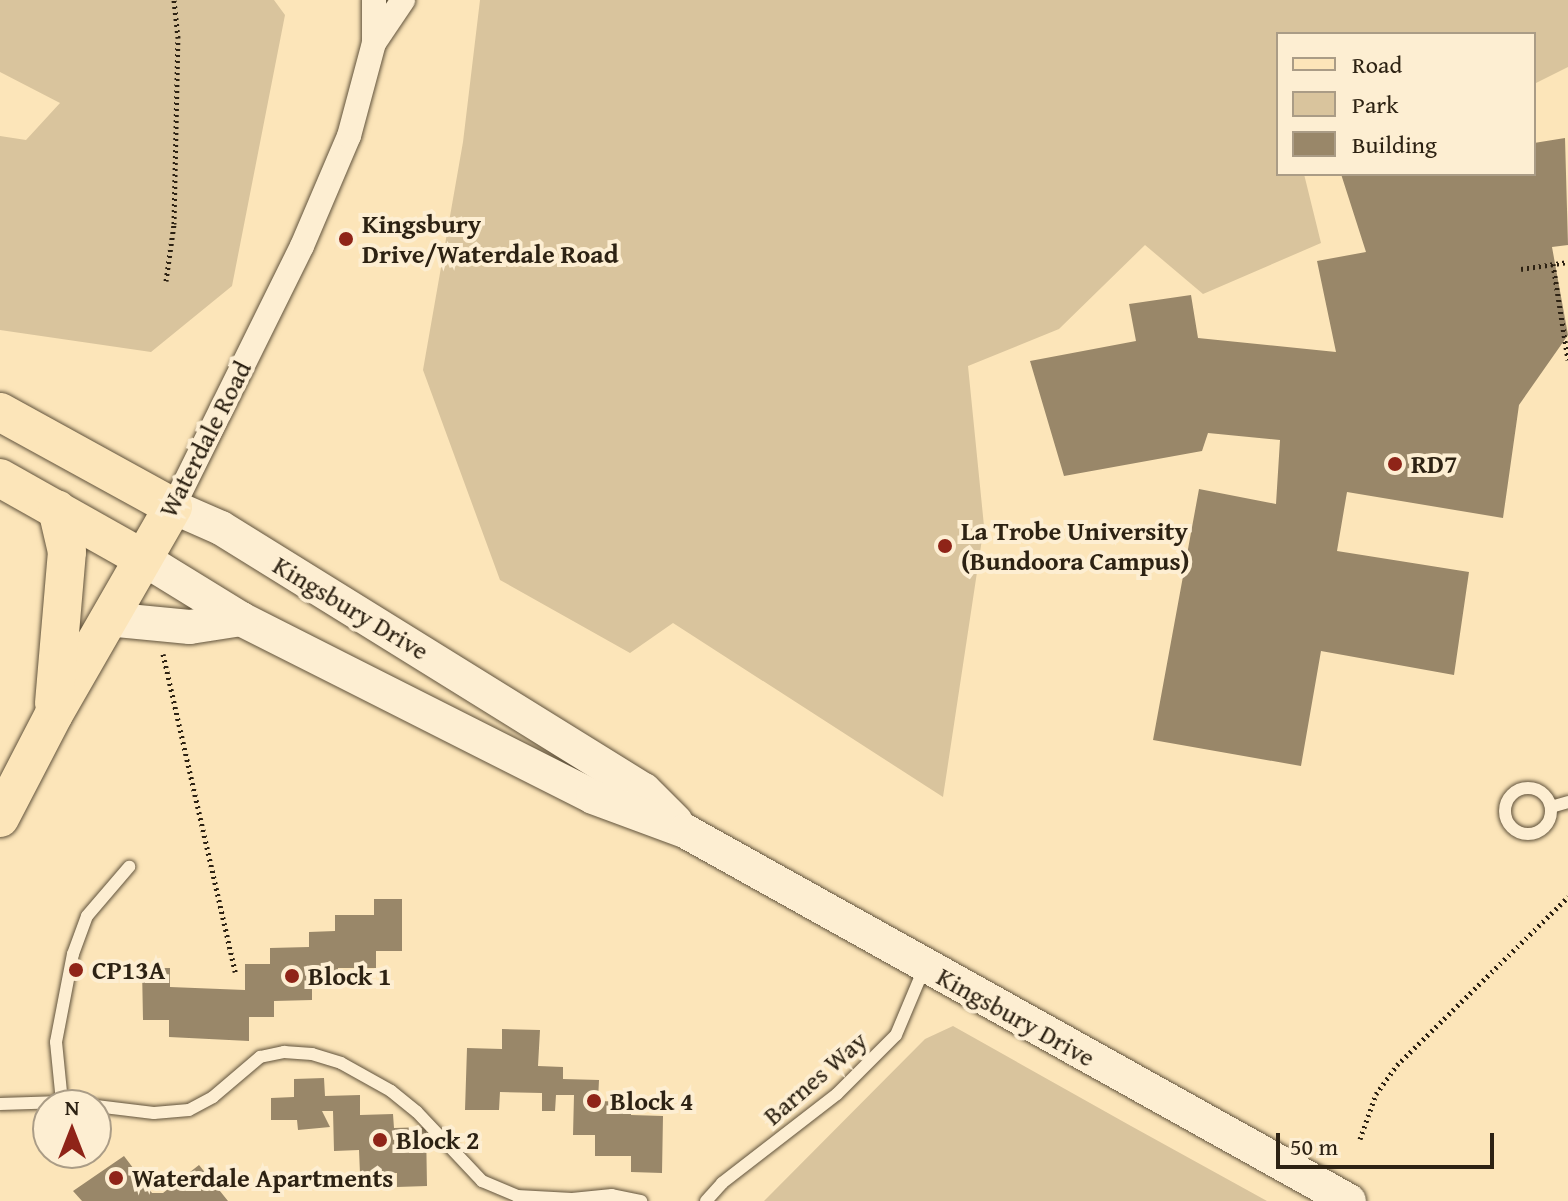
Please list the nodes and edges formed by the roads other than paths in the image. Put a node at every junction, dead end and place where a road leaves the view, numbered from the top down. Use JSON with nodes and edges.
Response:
{"nodes":[{"id":1,"x":374,"y":0,"type":"edge"},
{"id":2,"x":403,"y":0,"type":"edge"},
{"id":3,"x":374,"y":43,"type":"junction"},
{"id":4,"x":0,"y":412,"type":"edge"},
{"id":5,"x":0,"y":478,"type":"edge"},
{"id":6,"x":173,"y":507,"type":"junction"},
{"id":7,"x":57,"y":509,"type":"junction"},
{"id":8,"x":142,"y":558,"type":"junction"},
{"id":9,"x":107,"y":619,"type":"junction"},
{"id":10,"x":241,"y":619,"type":"junction"},
{"id":11,"x":54,"y":714,"type":"junction"},
{"id":12,"x":1568,"y":802,"type":"edge"},
{"id":13,"x":1551,"y":807,"type":"dead end"},
{"id":14,"x":0,"y":818,"type":"edge"},
{"id":15,"x":685,"y":831,"type":"junction"},
{"id":16,"x":129,"y":867,"type":"dead end"},
{"id":17,"x":925,"y":966,"type":"junction"},
{"id":18,"x":61,"y":1089,"type":"edge"},
{"id":19,"x":32,"y":1103,"type":"edge"},
{"id":20,"x":0,"y":1104,"type":"edge"},
{"id":21,"x":112,"y":1108,"type":"edge"},
{"id":22,"x":641,"y":1201,"type":"edge"},
{"id":23,"x":706,"y":1201,"type":"edge"},
{"id":24,"x":1349,"y":1201,"type":"edge"}],
"edges":[{"from":1,"to":3,"type":"street","name":"Waterdale Road"},
{"from":2,"to":3,"type":"street","name":"Waterdale Road"},
{"from":3,"to":6,"type":"street","name":"Waterdale Road"},
{"from":4,"to":6,"type":"main road","name":"Kingsbury Drive"},
{"from":5,"to":7,"type":"main road","name":"Kingsbury Drive"},
{"from":6,"to":8,"type":"main road","name":"Waterdale Road"},
{"from":6,"to":15,"type":"main road","name":"Kingsbury Drive"},
{"from":7,"to":8,"type":"main road","name":"Kingsbury Drive"},
{"from":7,"to":11,"type":"main road"},
{"from":8,"to":9,"type":"main road","name":"Waterdale Road"},
{"from":8,"to":10,"type":"main road","name":"Kingsbury Drive"},
{"from":9,"to":10,"type":"main road"},
{"from":9,"to":11,"type":"main road","name":"Waterdale Road"},
{"from":10,"to":15,"type":"main road","name":"Kingsbury Drive"},
{"from":11,"to":14,"type":"main road","name":"Waterdale Road"},
{"from":12,"to":13,"type":"lane"},
{"from":15,"to":17,"type":"main road","name":"Kingsbury Drive"},
{"from":16,"to":18,"type":"lane"},
{"from":17,"to":23,"type":"lane","name":"Barnes Way"},
{"from":17,"to":24,"type":"main road","name":"Kingsbury Drive"},
{"from":19,"to":20,"type":"lane"},
{"from":21,"to":22,"type":"lane"}]}
